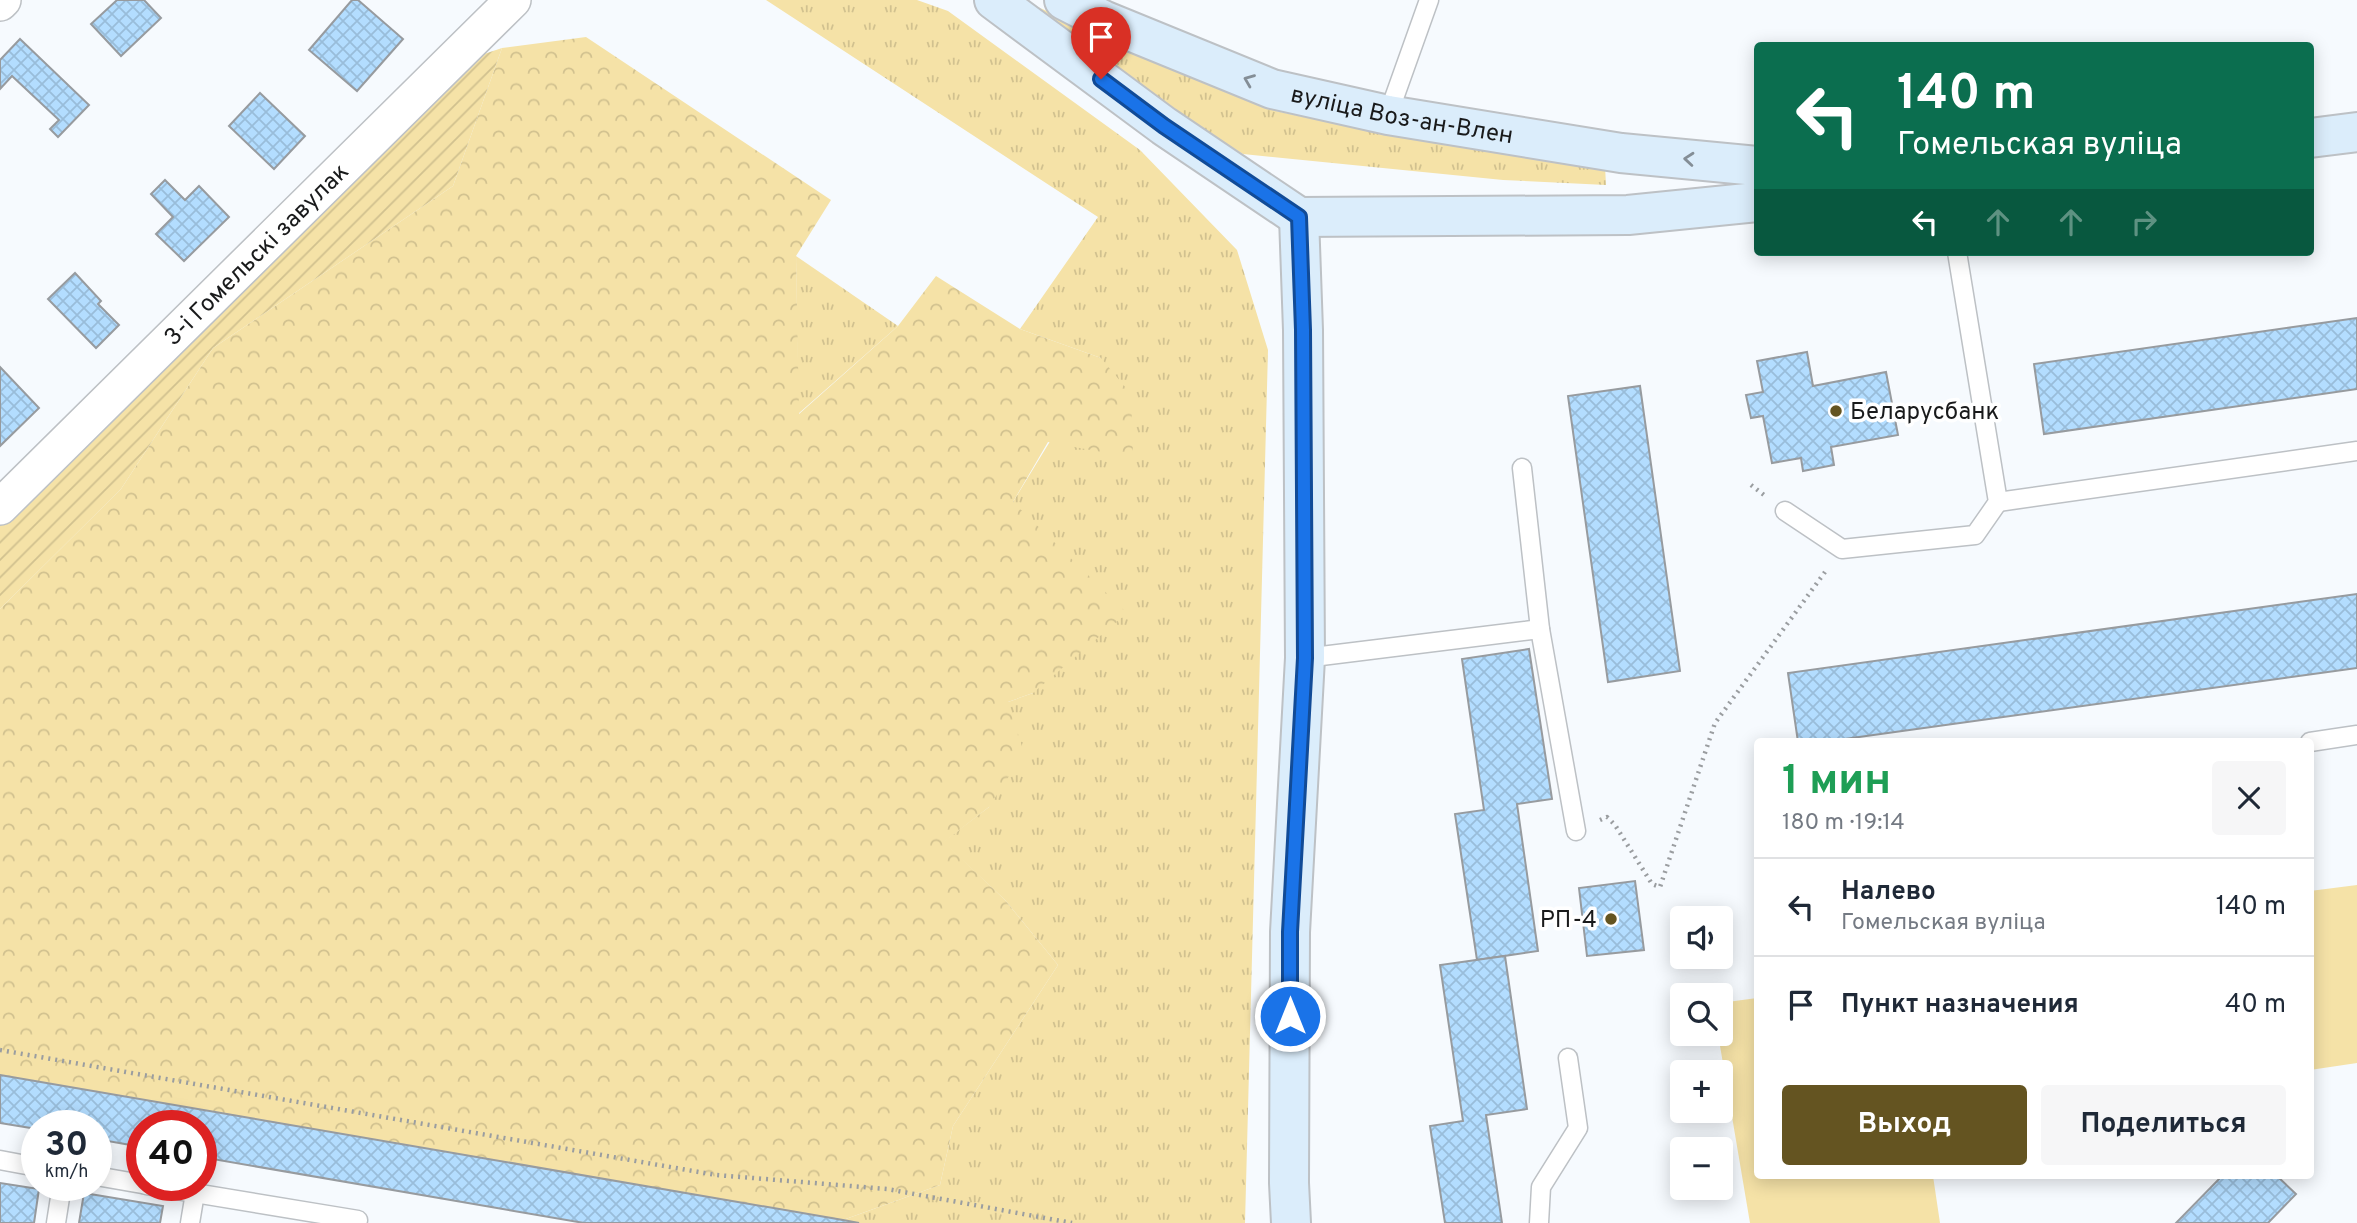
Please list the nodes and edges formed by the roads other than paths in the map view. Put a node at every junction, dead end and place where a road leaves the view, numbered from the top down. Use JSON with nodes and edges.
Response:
{"nodes":[{"id":1,"x":513,"y":0,"type":"edge"},
{"id":2,"x":994,"y":0,"type":"edge"},
{"id":3,"x":1064,"y":0,"type":"edge"},
{"id":4,"x":1429,"y":0,"type":"edge"},
{"id":5,"x":1388,"y":115,"type":"junction"},
{"id":6,"x":2357,"y":132,"type":"edge"},
{"id":7,"x":2314,"y":137,"type":"edge"},
{"id":8,"x":1754,"y":166,"type":"edge"},
{"id":9,"x":1754,"y":202,"type":"edge"},
{"id":10,"x":1299,"y":217,"type":"junction"},
{"id":11,"x":1958,"y":256,"type":"edge"},
{"id":12,"x":2357,"y":451,"type":"edge"},
{"id":13,"x":1522,"y":468,"type":"dead end"},
{"id":14,"x":1998,"y":502,"type":"junction"},
{"id":15,"x":0,"y":507,"type":"edge"},
{"id":16,"x":1785,"y":511,"type":"dead end"},
{"id":17,"x":1539,"y":629,"type":"junction"},
{"id":18,"x":1305,"y":658,"type":"junction"},
{"id":19,"x":2357,"y":735,"type":"edge"},
{"id":20,"x":2314,"y":741,"type":"edge"},
{"id":21,"x":1576,"y":831,"type":"road end"},
{"id":22,"x":1568,"y":1058,"type":"dead end"},
{"id":23,"x":0,"y":1160,"type":"edge"},
{"id":24,"x":21,"y":1164,"type":"edge"},
{"id":25,"x":217,"y":1198,"type":"edge"},
{"id":26,"x":59,"y":1201,"type":"edge"},
{"id":27,"x":194,"y":1201,"type":"edge"},
{"id":28,"x":312,"y":1218,"type":"edge"},
{"id":29,"x":359,"y":1220,"type":"dead end"},
{"id":30,"x":56,"y":1223,"type":"edge"},
{"id":31,"x":190,"y":1223,"type":"edge"},
{"id":32,"x":1291,"y":1223,"type":"edge"},
{"id":33,"x":1539,"y":1223,"type":"edge"}],
"edges":[{"from":1,"to":15,"type":"street","name":"3-і Гомельскі завулак"},
{"from":2,"to":10,"type":"main road"},
{"from":5,"to":3,"type":"main road","name":"вуліца Воз-ан-Влен","one_way":true},
{"from":4,"to":5,"type":"lane"},
{"from":8,"to":5,"type":"main road","name":"вуліца Воз-ан-Влен","one_way":true},
{"from":6,"to":7,"type":"main road"},
{"from":9,"to":10,"type":"main road"},
{"from":10,"to":18,"type":"main road"},
{"from":11,"to":14,"type":"lane"},
{"from":12,"to":14,"type":"lane"},
{"from":13,"to":17,"type":"lane"},
{"from":14,"to":16,"type":"lane"},
{"from":17,"to":18,"type":"lane"},
{"from":17,"to":21,"type":"lane"},
{"from":18,"to":32,"type":"main road"},
{"from":19,"to":20,"type":"lane"},
{"from":22,"to":33,"type":"lane"},
{"from":23,"to":24,"type":"lane"},
{"from":25,"to":28,"type":"lane"},
{"from":26,"to":30,"type":"lane"},
{"from":27,"to":31,"type":"lane"},
{"from":28,"to":29,"type":"lane"}]}
